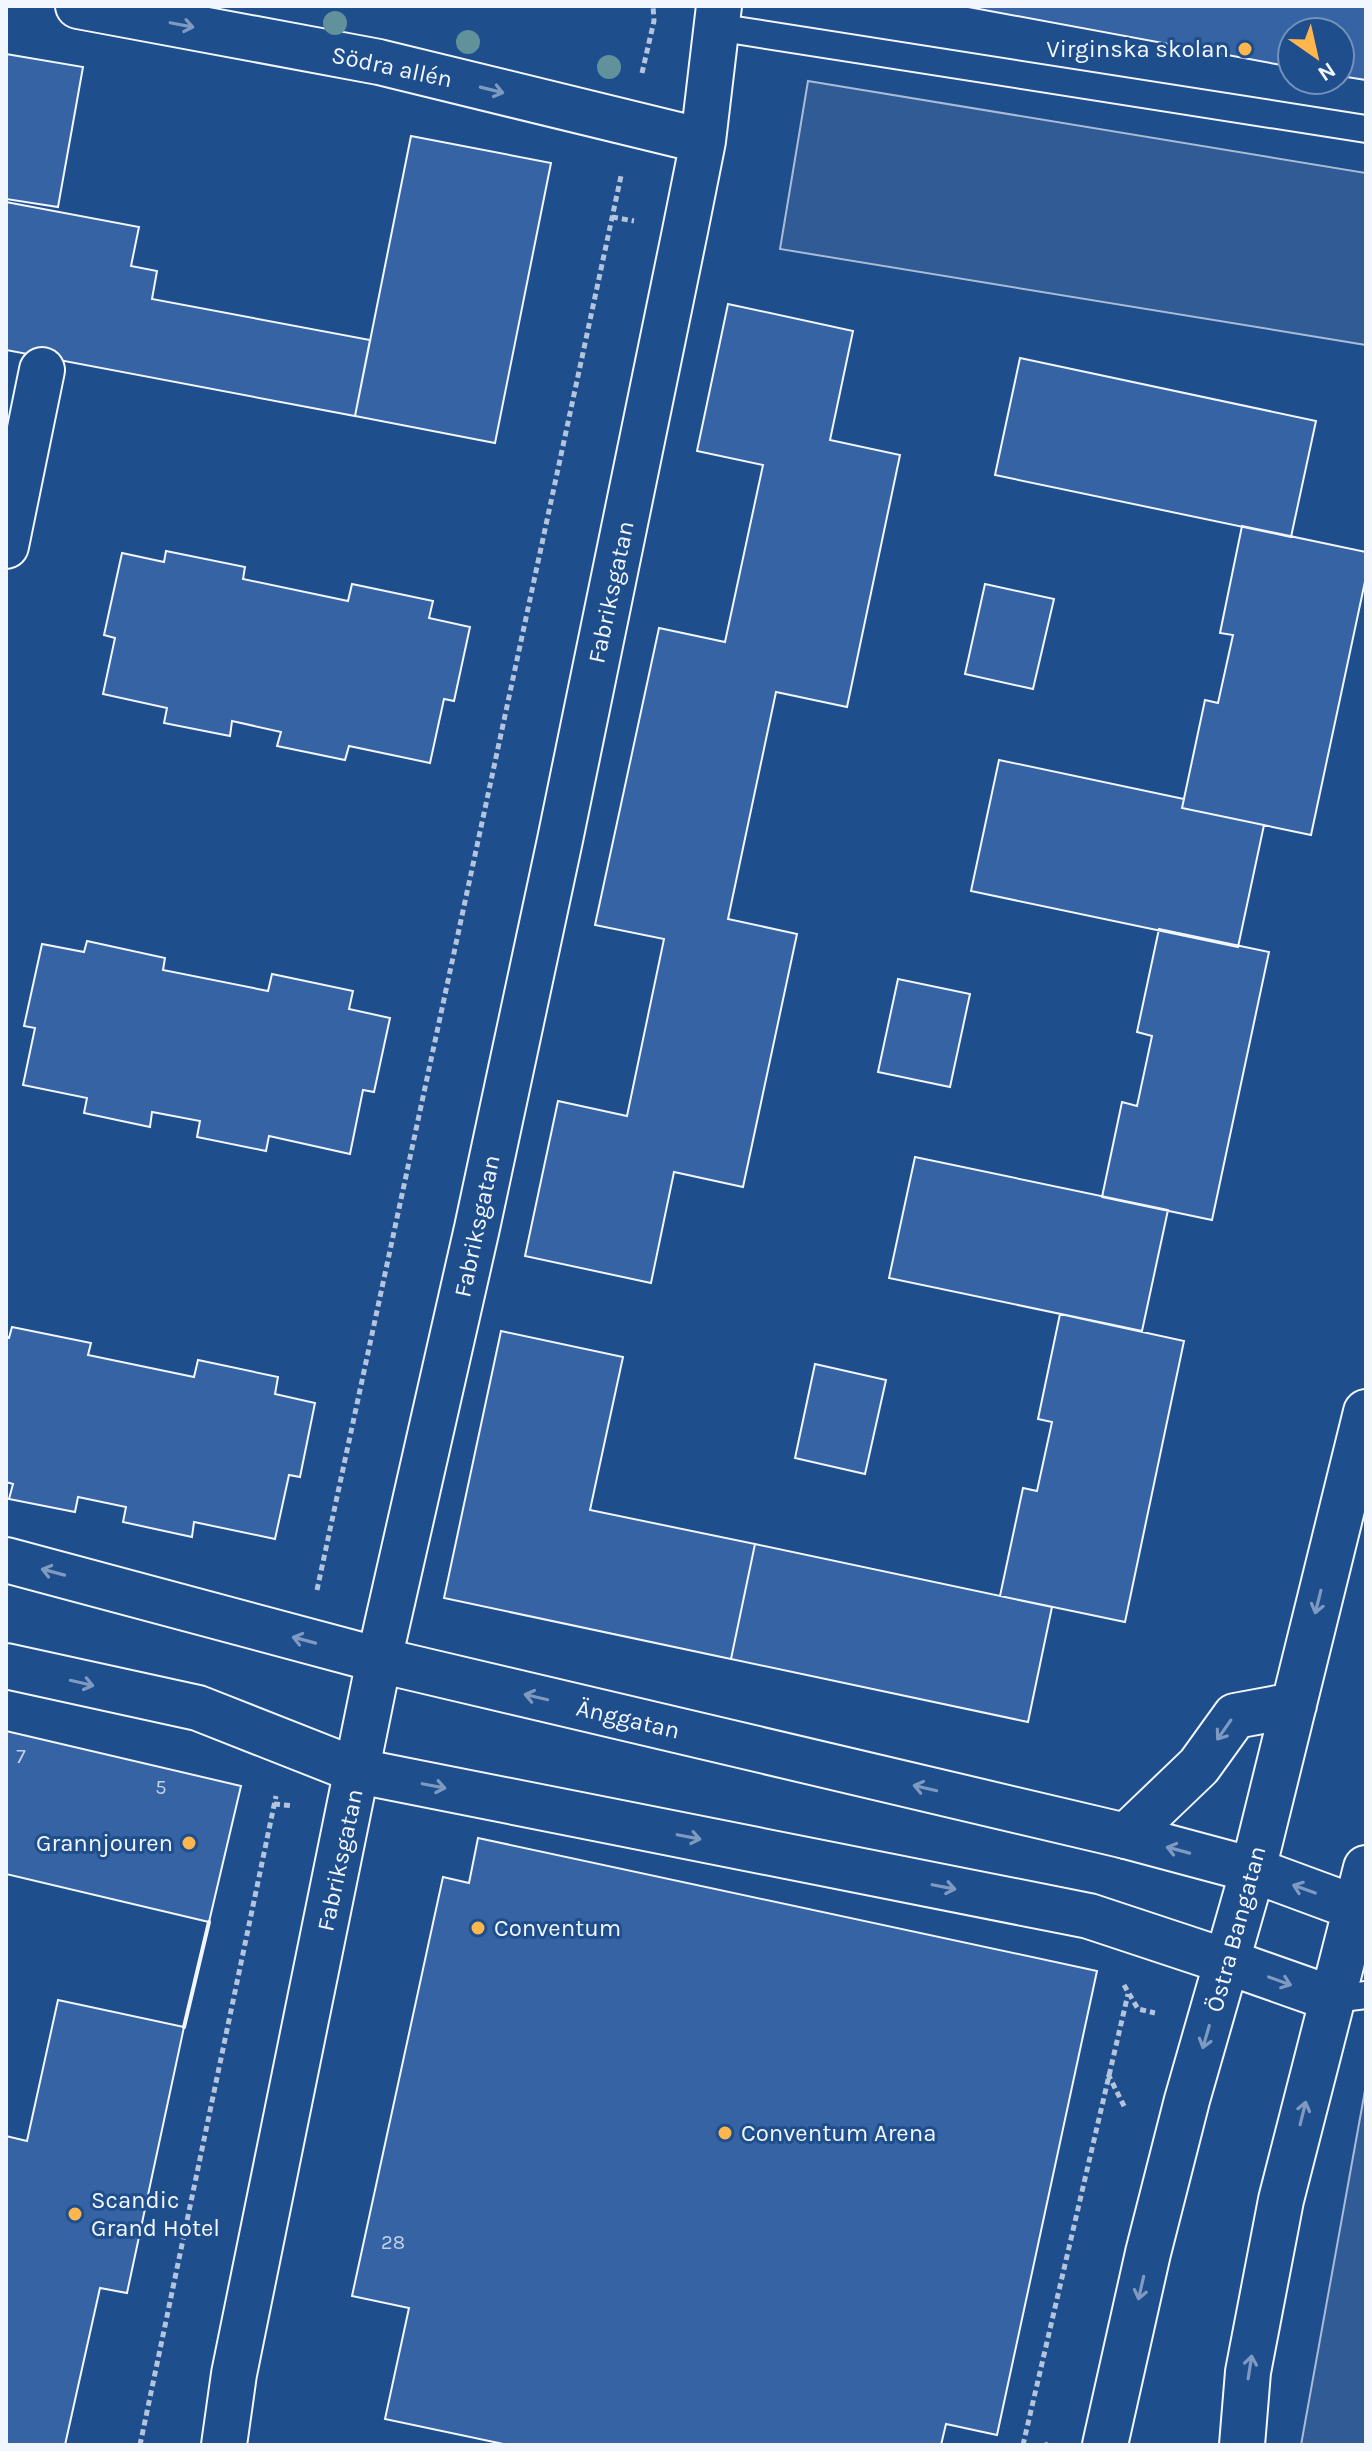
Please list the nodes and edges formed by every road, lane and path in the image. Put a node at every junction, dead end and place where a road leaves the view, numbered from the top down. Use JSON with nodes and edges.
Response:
{"nodes":[{"id":1,"x":78,"y":6,"type":"edge"},
{"id":2,"x":653,"y":6,"type":"edge"},
{"id":3,"x":717,"y":17,"type":"edge"},
{"id":4,"x":632,"y":124,"type":"junction"},
{"id":5,"x":1366,"y":129,"type":"edge"},
{"id":6,"x":703,"y":141,"type":"junction"},
{"id":7,"x":42,"y":370,"type":"dead end"},
{"id":8,"x":6,"y":546,"type":"edge"},
{"id":9,"x":1366,"y":1412,"type":"edge"},
{"id":10,"x":6,"y":1560,"type":"edge"},
{"id":11,"x":307,"y":1641,"type":"junction"},
{"id":12,"x":379,"y":1660,"type":"junction"},
{"id":13,"x":6,"y":1666,"type":"edge"},
{"id":14,"x":1294,"y":1705,"type":"junction"},
{"id":15,"x":287,"y":1743,"type":"junction"},
{"id":16,"x":358,"y":1771,"type":"junction"},
{"id":17,"x":1126,"y":1836,"type":"junction"},
{"id":18,"x":1253,"y":1870,"type":"junction"},
{"id":19,"x":1363,"y":1895,"type":"edge"},
{"id":20,"x":1228,"y":1962,"type":"junction"},
{"id":21,"x":1128,"y":1993,"type":"dead end"},
{"id":22,"x":1349,"y":1997,"type":"edge"},
{"id":23,"x":1108,"y":2074,"type":"junction"},
{"id":24,"x":1125,"y":2108,"type":"dead end"},
{"id":25,"x":140,"y":2445,"type":"edge"},
{"id":26,"x":224,"y":2445,"type":"edge"},
{"id":27,"x":1023,"y":2445,"type":"edge"},
{"id":28,"x":1105,"y":2445,"type":"edge"},
{"id":29,"x":1242,"y":2445,"type":"edge"}],
"edges":[{"from":1,"to":4,"type":"street","name":"Södra allén","one_way":true},
{"from":2,"to":4,"type":"path"},
{"from":3,"to":5,"type":"lane"},
{"from":3,"to":6,"type":"street","name":"Fabriksgatan"},
{"from":4,"to":6,"type":"street","name":"Södra allén"},
{"from":4,"to":11,"type":"path"},
{"from":6,"to":12,"type":"street","name":"Fabriksgatan"},
{"from":7,"to":8,"type":"street"},
{"from":9,"to":14,"type":"street","name":"Östra Bangatan","one_way":true},
{"from":11,"to":10,"type":"street","name":"Änggatan","one_way":true},
{"from":11,"to":12,"type":"street","name":"Änggatan"},
{"from":12,"to":16,"type":"street","name":"Fabriksgatan"},
{"from":17,"to":12,"type":"street","name":"Änggatan","one_way":true},
{"from":13,"to":15,"type":"street","one_way":true},
{"from":14,"to":17,"type":"street","one_way":true},
{"from":14,"to":18,"type":"street","name":"Östra Bangatan"},
{"from":15,"to":16,"type":"street"},
{"from":15,"to":25,"type":"path"},
{"from":16,"to":20,"type":"street","one_way":true},
{"from":16,"to":26,"type":"street","name":"Fabriksgatan"},
{"from":18,"to":17,"type":"street","name":"Änggatan","one_way":true},
{"from":19,"to":18,"type":"street","name":"Änggatan","one_way":true},
{"from":18,"to":20,"type":"street","name":"Östra Bangatan"},
{"from":19,"to":22,"type":"street"},
{"from":20,"to":22,"type":"street","one_way":true},
{"from":20,"to":28,"type":"street","name":"Östra Bangatan","one_way":true},
{"from":21,"to":23,"type":"path"},
{"from":29,"to":22,"type":"street","one_way":true},
{"from":23,"to":24,"type":"path"},
{"from":23,"to":27,"type":"path"}]}
